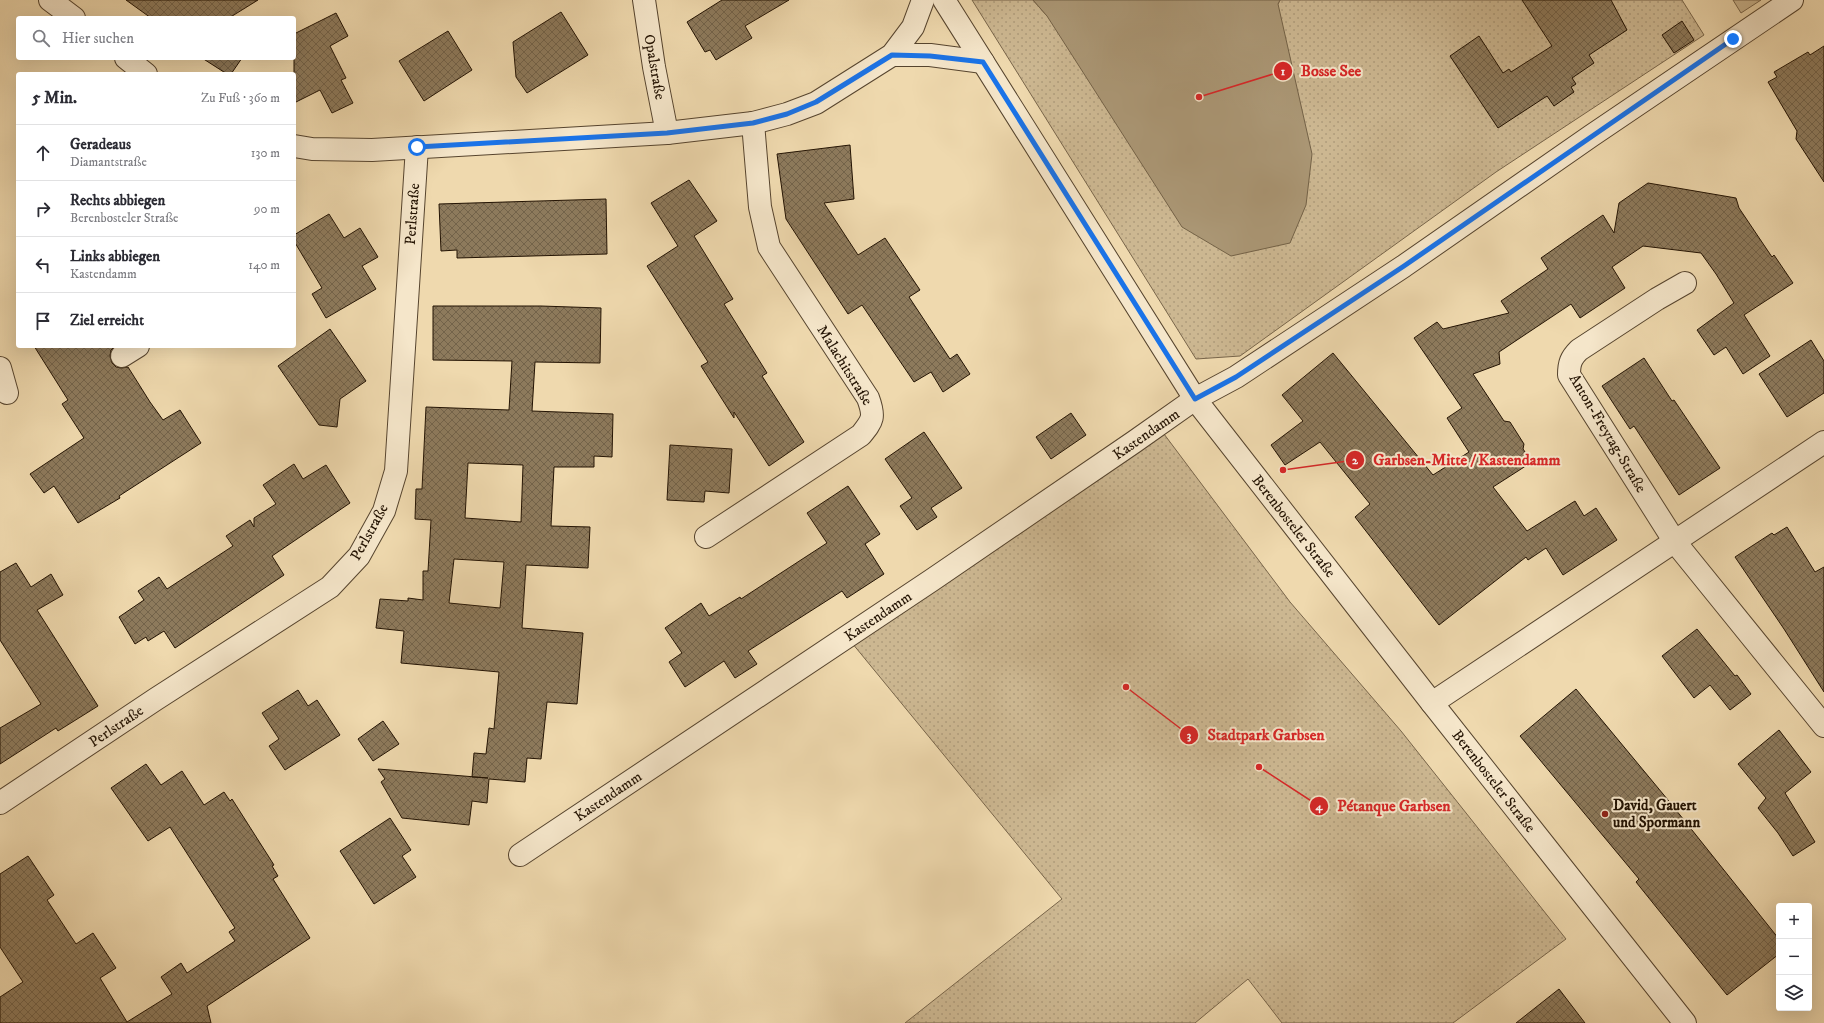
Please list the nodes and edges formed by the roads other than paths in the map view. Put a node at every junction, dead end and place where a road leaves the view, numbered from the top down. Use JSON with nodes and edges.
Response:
{"nodes":[{"id":1,"x":50,"y":0,"type":"edge"},
{"id":2,"x":644,"y":0,"type":"edge"},
{"id":3,"x":923,"y":0,"type":"edge"},
{"id":4,"x":944,"y":0,"type":"edge"},
{"id":5,"x":1792,"y":0,"type":"edge"},
{"id":6,"x":71,"y":16,"type":"edge"},
{"id":7,"x":892,"y":55,"type":"junction"},
{"id":8,"x":128,"y":60,"type":"edge"},
{"id":9,"x":983,"y":62,"type":"junction"},
{"id":10,"x":144,"y":72,"type":"edge"},
{"id":11,"x":753,"y":123,"type":"junction"},
{"id":12,"x":667,"y":133,"type":"junction"},
{"id":13,"x":296,"y":146,"type":"edge"},
{"id":14,"x":417,"y":147,"type":"junction"},
{"id":15,"x":1685,"y":283,"type":"dead end"},
{"id":16,"x":0,"y":368,"type":"edge"},
{"id":17,"x":6,"y":393,"type":"dead end"},
{"id":18,"x":1195,"y":399,"type":"junction"},
{"id":19,"x":1824,"y":442,"type":"edge"},
{"id":20,"x":706,"y":537,"type":"dead end"},
{"id":21,"x":1675,"y":542,"type":"junction"},
{"id":22,"x":1432,"y":703,"type":"junction"},
{"id":23,"x":1824,"y":726,"type":"edge"},
{"id":24,"x":0,"y":803,"type":"edge"},
{"id":25,"x":520,"y":855,"type":"dead end"},
{"id":26,"x":1678,"y":1020,"type":"edge"}],
"edges":[{"from":1,"to":6,"type":"street"},
{"from":2,"to":12,"type":"street","name":"Opalstraße"},
{"from":3,"to":7,"type":"street"},
{"from":4,"to":9,"type":"street","name":"Berenbosteler Straße"},
{"from":5,"to":18,"type":"street","name":"Kastendamm"},
{"from":7,"to":9,"type":"street"},
{"from":7,"to":11,"type":"street"},
{"from":8,"to":10,"type":"street"},
{"from":9,"to":18,"type":"street","name":"Berenbosteler Straße"},
{"from":11,"to":12,"type":"street"},
{"from":11,"to":20,"type":"street","name":"Malachitstraße"},
{"from":12,"to":14,"type":"street"},
{"from":13,"to":14,"type":"street"},
{"from":14,"to":24,"type":"street","name":"Perlstraße"},
{"from":15,"to":21,"type":"street","name":"Anton-Freytag-Straße"},
{"from":16,"to":17,"type":"street"},
{"from":18,"to":22,"type":"street","name":"Berenbosteler Straße"},
{"from":18,"to":25,"type":"street","name":"Kastendamm"},
{"from":19,"to":21,"type":"street"},
{"from":21,"to":22,"type":"street"},
{"from":21,"to":23,"type":"street","name":"Anton-Freytag-Straße"},
{"from":22,"to":26,"type":"street","name":"Berenbosteler Straße"}]}
